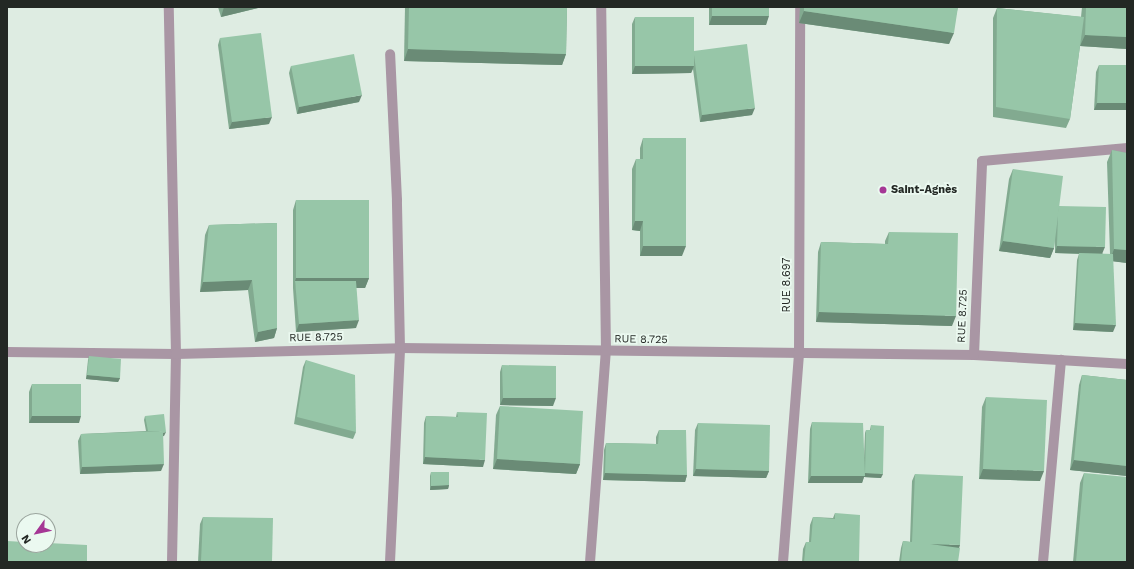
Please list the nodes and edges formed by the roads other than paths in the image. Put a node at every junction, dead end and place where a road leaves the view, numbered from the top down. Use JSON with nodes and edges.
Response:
{"nodes":[{"id":1,"x":169,"y":7,"type":"edge"},
{"id":2,"x":601,"y":7,"type":"edge"},
{"id":3,"x":800,"y":7,"type":"edge"},
{"id":4,"x":390,"y":54,"type":"dead end"},
{"id":5,"x":1127,"y":148,"type":"edge"},
{"id":6,"x":400,"y":348,"type":"junction"},
{"id":7,"x":606,"y":351,"type":"junction"},
{"id":8,"x":7,"y":352,"type":"edge"},
{"id":9,"x":176,"y":354,"type":"junction"},
{"id":10,"x":799,"y":355,"type":"junction"},
{"id":11,"x":974,"y":355,"type":"junction"},
{"id":12,"x":1061,"y":360,"type":"junction"},
{"id":13,"x":1127,"y":364,"type":"edge"},
{"id":14,"x":172,"y":562,"type":"edge"},
{"id":15,"x":390,"y":562,"type":"edge"},
{"id":16,"x":590,"y":562,"type":"edge"},
{"id":17,"x":783,"y":562,"type":"edge"},
{"id":18,"x":1043,"y":562,"type":"edge"}],
"edges":[{"from":1,"to":9,"type":"street"},
{"from":2,"to":7,"type":"street"},
{"from":3,"to":10,"type":"street","name":"RUE 8.697"},
{"from":4,"to":6,"type":"street"},
{"from":5,"to":11,"type":"street","name":"RUE 8.725"},
{"from":6,"to":7,"type":"street","name":"RUE 8.725"},
{"from":6,"to":9,"type":"street","name":"RUE 8.725"},
{"from":6,"to":15,"type":"street"},
{"from":7,"to":10,"type":"street","name":"RUE 8.725"},
{"from":7,"to":16,"type":"street"},
{"from":8,"to":9,"type":"street","name":"RUE 8.725"},
{"from":9,"to":14,"type":"street"},
{"from":10,"to":11,"type":"street","name":"RUE 8.725"},
{"from":10,"to":17,"type":"street","name":"RUE 8.697"},
{"from":11,"to":12,"type":"street"},
{"from":12,"to":13,"type":"street"},
{"from":12,"to":18,"type":"street"}]}
